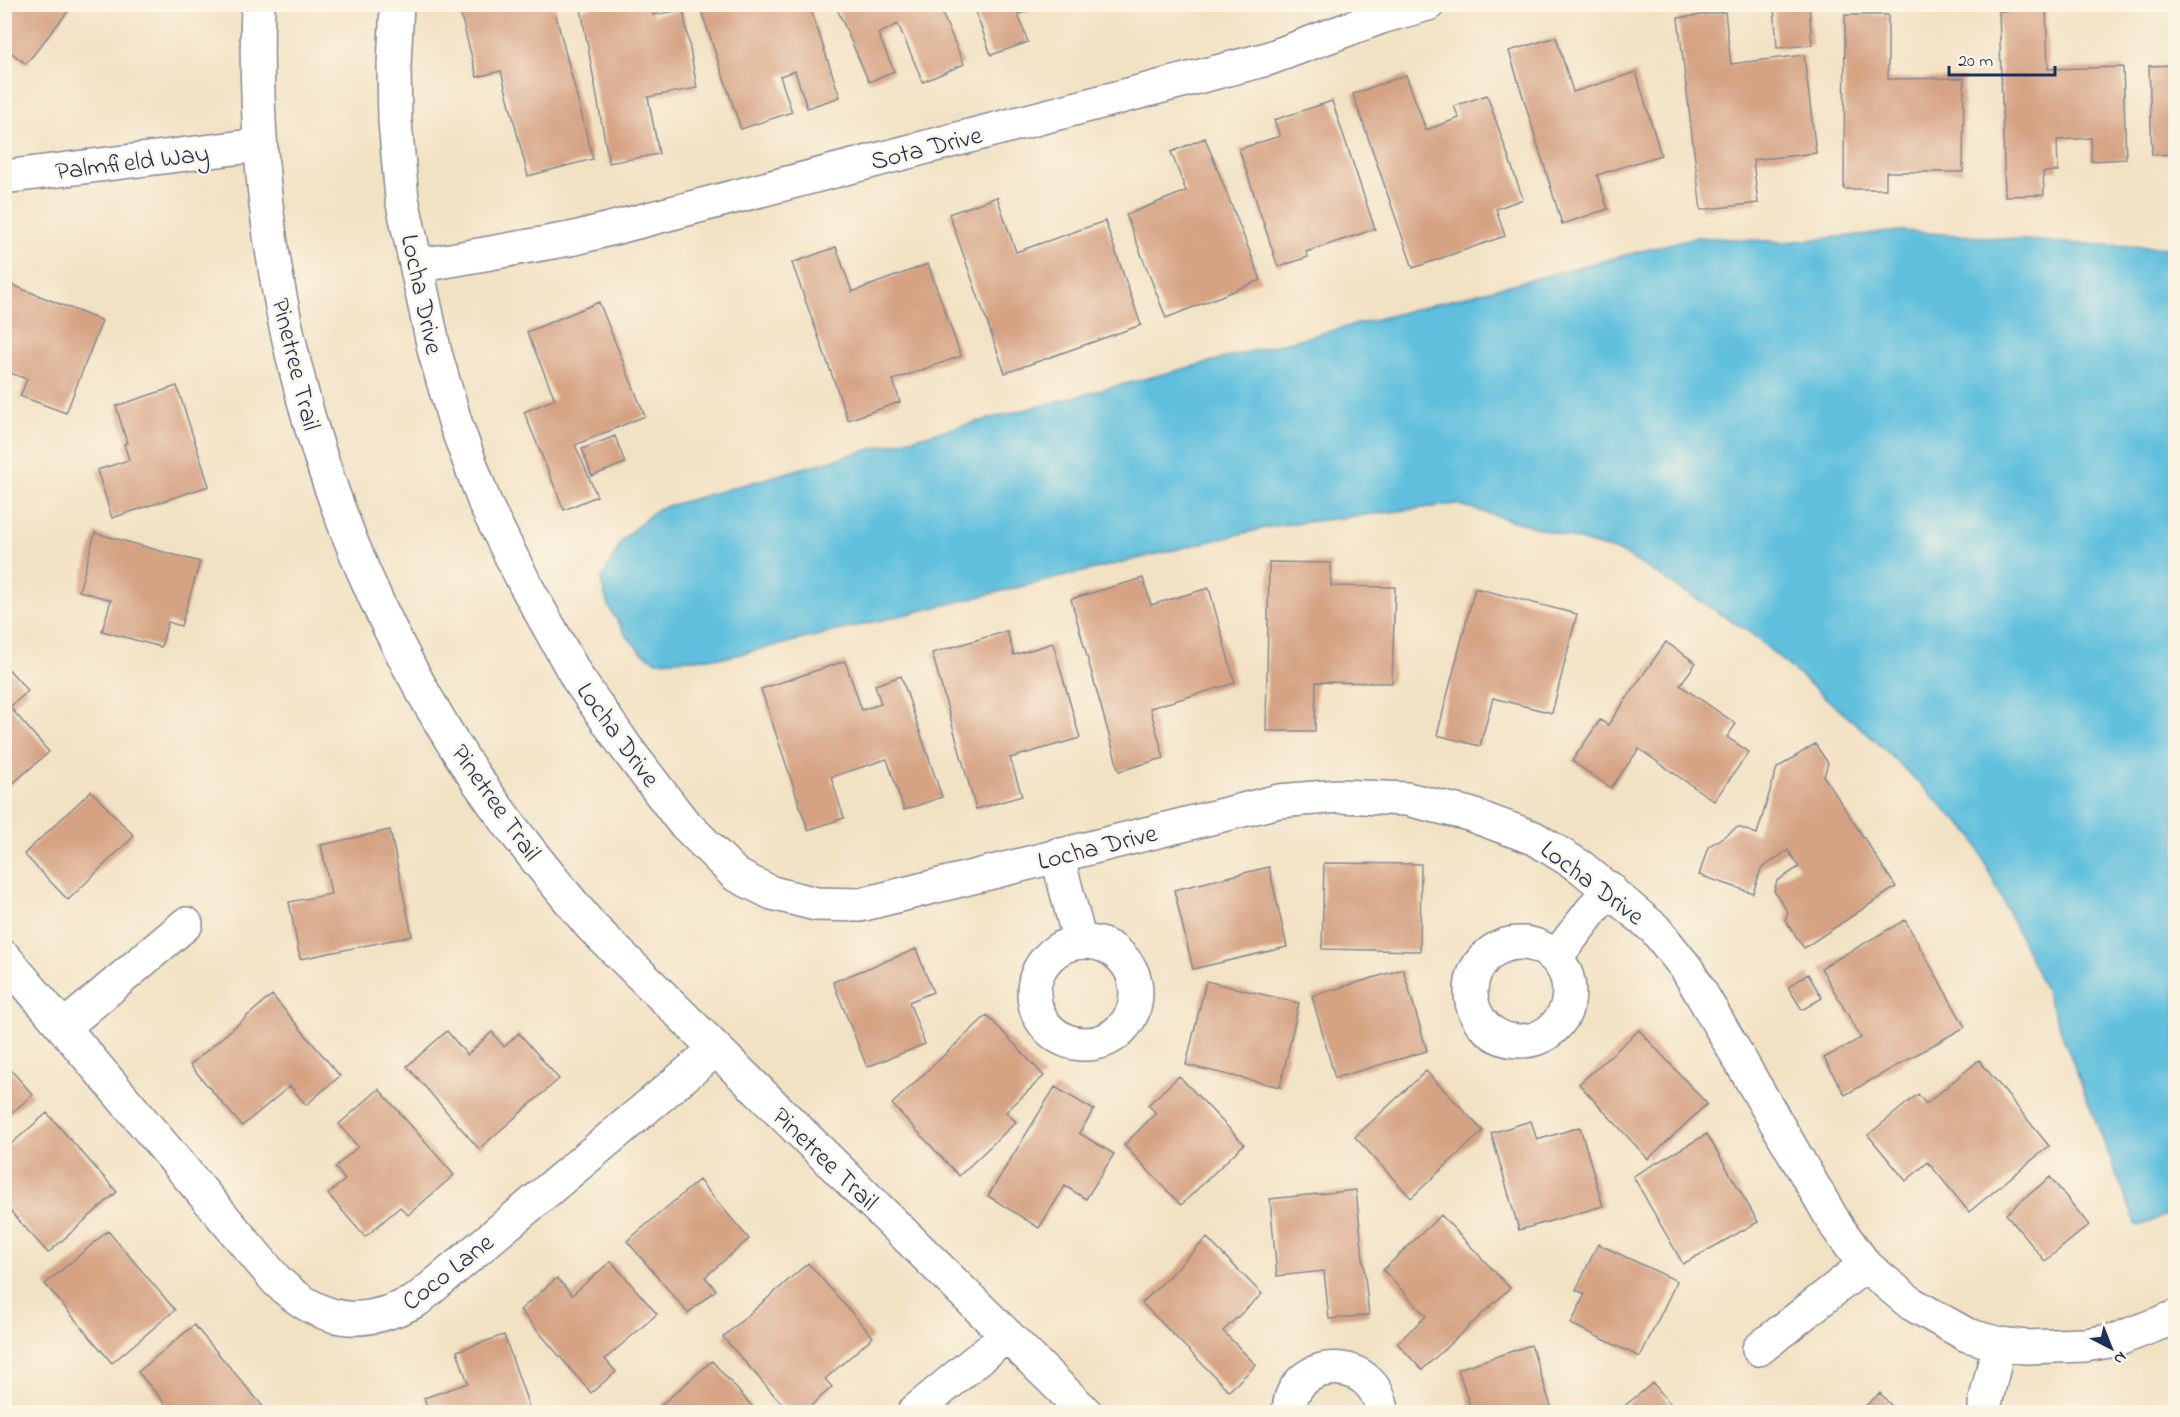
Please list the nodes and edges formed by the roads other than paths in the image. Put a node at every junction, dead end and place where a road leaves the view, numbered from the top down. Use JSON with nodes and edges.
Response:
{"nodes":[{"id":1,"x":258,"y":4,"type":"edge"},
{"id":2,"x":397,"y":4,"type":"edge"},
{"id":3,"x":1428,"y":4,"type":"edge"},
{"id":4,"x":259,"y":145,"type":"junction"},
{"id":5,"x":4,"y":177,"type":"edge"},
{"id":6,"x":417,"y":266,"type":"junction"},
{"id":7,"x":1057,"y":855,"type":"junction"},
{"id":8,"x":1609,"y":888,"type":"junction"},
{"id":9,"x":186,"y":924,"type":"dead end"},
{"id":10,"x":1080,"y":942,"type":"dead end"},
{"id":11,"x":4,"y":957,"type":"edge"},
{"id":12,"x":1556,"y":957,"type":"dead end"},
{"id":13,"x":64,"y":1027,"type":"junction"},
{"id":14,"x":715,"y":1050,"type":"junction"},
{"id":15,"x":1865,"y":1264,"type":"junction"},
{"id":16,"x":2175,"y":1317,"type":"edge"},
{"id":17,"x":1006,"y":1335,"type":"junction"},
{"id":18,"x":1999,"y":1344,"type":"junction"},
{"id":19,"x":1759,"y":1349,"type":"dead end"},
{"id":20,"x":914,"y":1413,"type":"edge"},
{"id":21,"x":1085,"y":1413,"type":"edge"},
{"id":22,"x":1288,"y":1413,"type":"edge"},
{"id":23,"x":1382,"y":1413,"type":"edge"},
{"id":24,"x":1986,"y":1413,"type":"edge"}],
"edges":[{"from":1,"to":4,"type":"street","name":"Pinetree Trail"},
{"from":2,"to":6,"type":"street","name":"Locha Drive"},
{"from":3,"to":6,"type":"street","name":"Sota Drive"},
{"from":4,"to":5,"type":"street","name":"Palmfield Way"},
{"from":4,"to":14,"type":"street","name":"Pinetree Trail"},
{"from":6,"to":7,"type":"street","name":"Locha Drive"},
{"from":7,"to":8,"type":"street","name":"Locha Drive"},
{"from":7,"to":10,"type":"street"},
{"from":8,"to":12,"type":"street"},
{"from":8,"to":15,"type":"street","name":"Locha Drive"},
{"from":9,"to":13,"type":"street"},
{"from":11,"to":13,"type":"street","name":"Coco Lane"},
{"from":13,"to":14,"type":"street","name":"Coco Lane"},
{"from":14,"to":17,"type":"street","name":"Pinetree Trail"},
{"from":15,"to":18,"type":"street","name":"Locha Drive"},
{"from":15,"to":19,"type":"street"},
{"from":16,"to":18,"type":"street","name":"Locha Drive"},
{"from":17,"to":20,"type":"street"},
{"from":17,"to":21,"type":"street","name":"Pinetree Trail"},
{"from":18,"to":24,"type":"street"},
{"from":22,"to":23,"type":"street"}]}
